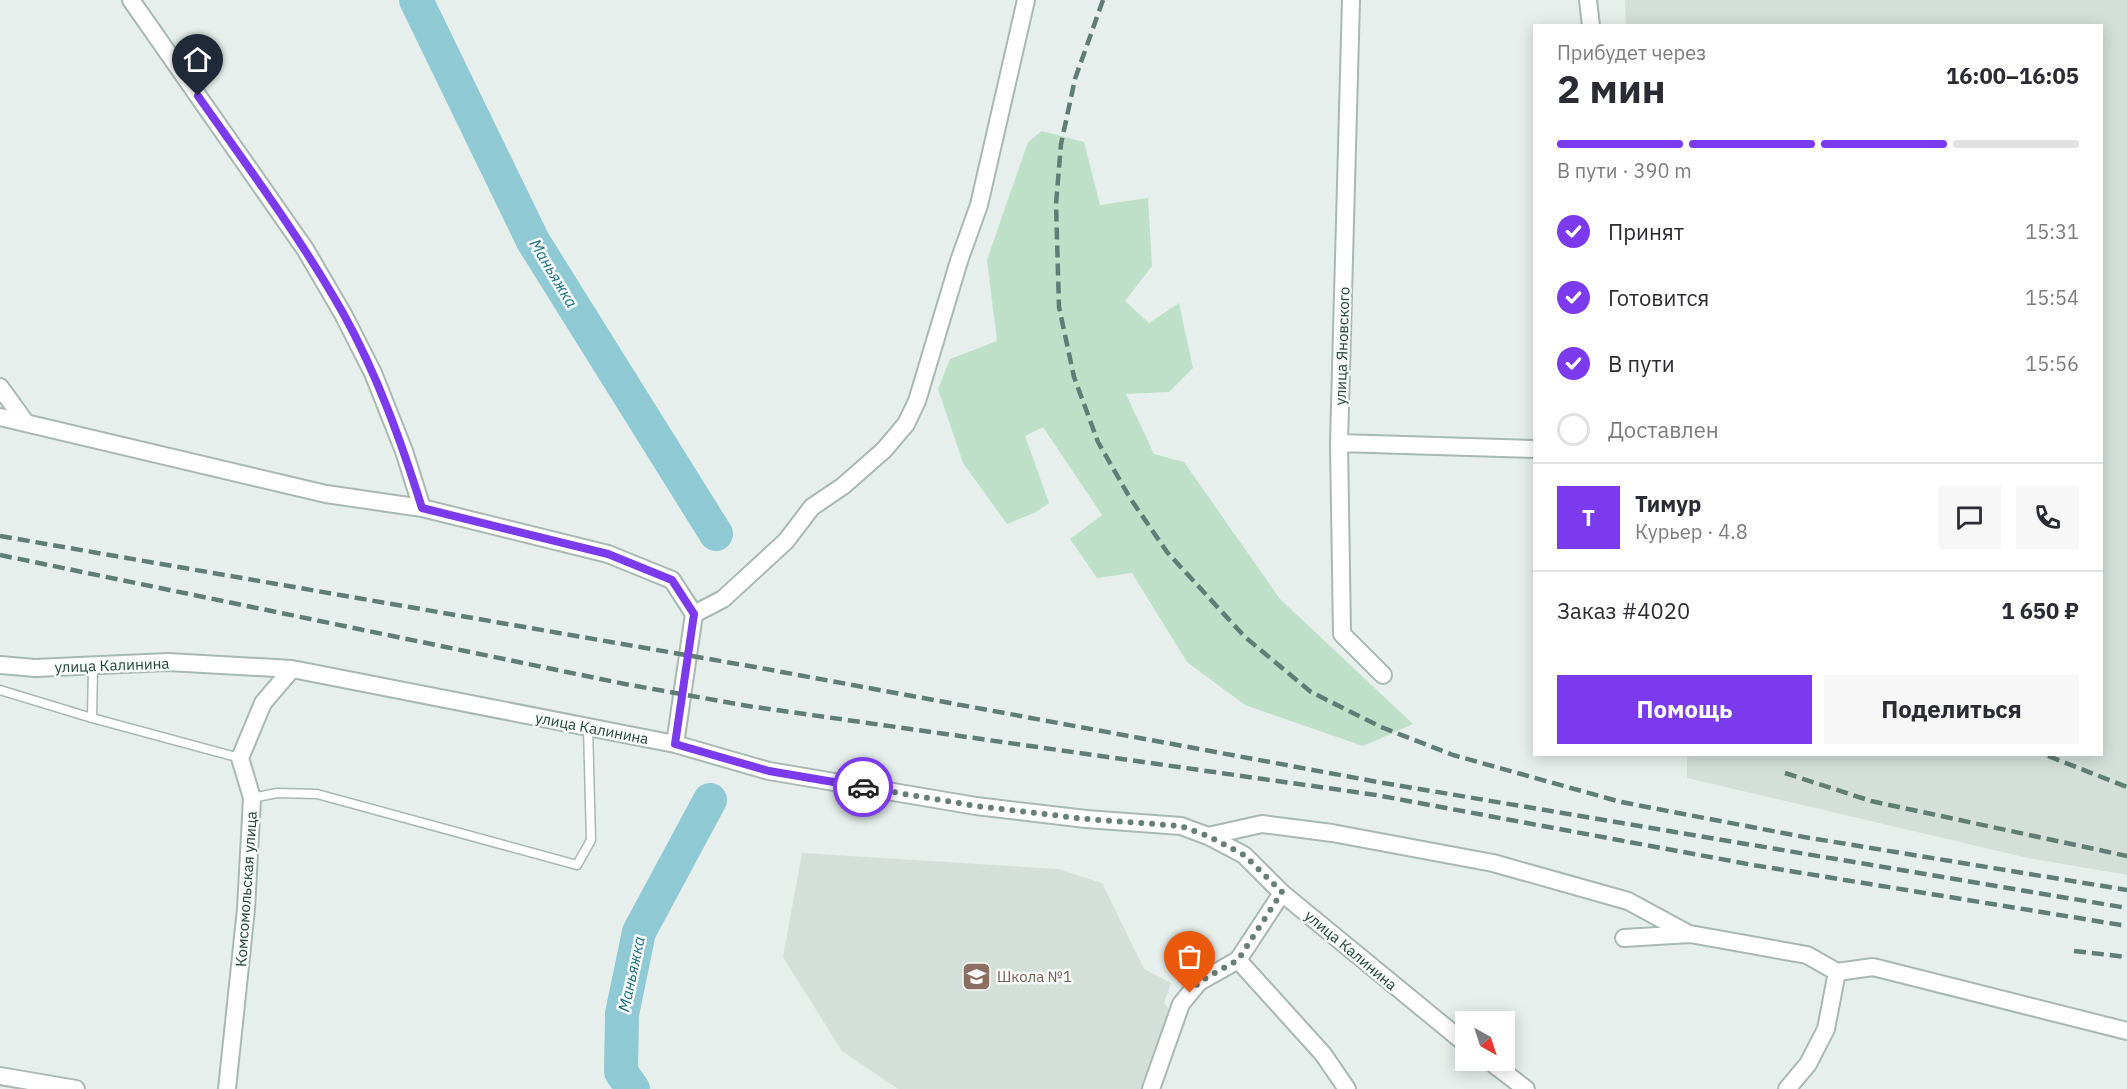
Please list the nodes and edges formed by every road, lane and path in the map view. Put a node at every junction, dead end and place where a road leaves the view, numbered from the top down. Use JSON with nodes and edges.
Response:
{"nodes":[{"id":1,"x":131,"y":0,"type":"edge"},
{"id":2,"x":1026,"y":0,"type":"edge"},
{"id":3,"x":1351,"y":0,"type":"edge"},
{"id":4,"x":1588,"y":0,"type":"edge"},
{"id":5,"x":1591,"y":24,"type":"edge"},
{"id":6,"x":0,"y":387,"type":"edge"},
{"id":7,"x":0,"y":417,"type":"edge"},
{"id":8,"x":26,"y":423,"type":"junction"},
{"id":9,"x":1339,"y":443,"type":"junction"},
{"id":10,"x":1533,"y":449,"type":"edge"},
{"id":11,"x":422,"y":508,"type":"junction"},
{"id":12,"x":694,"y":614,"type":"junction"},
{"id":13,"x":0,"y":665,"type":"edge"},
{"id":14,"x":93,"y":666,"type":"junction"},
{"id":15,"x":292,"y":669,"type":"junction"},
{"id":16,"x":1383,"y":675,"type":"dead end"},
{"id":17,"x":0,"y":690,"type":"edge"},
{"id":18,"x":92,"y":718,"type":"junction"},
{"id":19,"x":588,"y":727,"type":"junction"},
{"id":20,"x":675,"y":744,"type":"junction"},
{"id":21,"x":240,"y":758,"type":"junction"},
{"id":22,"x":252,"y":798,"type":"junction"},
{"id":23,"x":1208,"y":836,"type":"junction"},
{"id":24,"x":1282,"y":892,"type":"junction"},
{"id":25,"x":1690,"y":934,"type":"junction"},
{"id":26,"x":1624,"y":938,"type":"dead end"},
{"id":27,"x":1238,"y":960,"type":"junction"},
{"id":28,"x":1837,"y":972,"type":"junction"},
{"id":29,"x":2127,"y":1031,"type":"edge"},
{"id":30,"x":1455,"y":1035,"type":"edge"},
{"id":31,"x":1502,"y":1071,"type":"edge"},
{"id":32,"x":0,"y":1076,"type":"edge"},
{"id":33,"x":76,"y":1089,"type":"edge"},
{"id":34,"x":227,"y":1089,"type":"edge"},
{"id":35,"x":1150,"y":1089,"type":"edge"},
{"id":36,"x":1347,"y":1089,"type":"edge"},
{"id":37,"x":1526,"y":1089,"type":"edge"},
{"id":38,"x":1787,"y":1089,"type":"edge"}],
"edges":[{"from":1,"to":11,"type":"street"},
{"from":2,"to":12,"type":"street"},
{"from":3,"to":9,"type":"street","name":"улица Яновского"},
{"from":4,"to":5,"type":"street"},
{"from":6,"to":8,"type":"street"},
{"from":7,"to":8,"type":"street"},
{"from":8,"to":11,"type":"street"},
{"from":9,"to":10,"type":"street"},
{"from":9,"to":16,"type":"street","name":"улица Яновского"},
{"from":11,"to":12,"type":"street"},
{"from":12,"to":20,"type":"street"},
{"from":13,"to":14,"type":"street","name":"улица Калинина"},
{"from":14,"to":15,"type":"street","name":"улица Калинина"},
{"from":14,"to":18,"type":"lane"},
{"from":15,"to":19,"type":"street","name":"улица Калинина"},
{"from":15,"to":21,"type":"street"},
{"from":17,"to":18,"type":"lane"},
{"from":18,"to":21,"type":"lane"},
{"from":19,"to":20,"type":"street","name":"улица Калинина"},
{"from":19,"to":22,"type":"lane"},
{"from":20,"to":23,"type":"street","name":"улица Калинина"},
{"from":21,"to":22,"type":"street","name":"Комсомольская улица"},
{"from":22,"to":34,"type":"street","name":"Комсомольская улица"},
{"from":23,"to":24,"type":"street","name":"улица Калинина"},
{"from":23,"to":25,"type":"street"},
{"from":24,"to":27,"type":"street"},
{"from":24,"to":30,"type":"street","name":"улица Калинина"},
{"from":25,"to":26,"type":"street"},
{"from":25,"to":28,"type":"street"},
{"from":27,"to":35,"type":"street"},
{"from":27,"to":36,"type":"street"},
{"from":28,"to":29,"type":"street"},
{"from":28,"to":38,"type":"street"},
{"from":31,"to":37,"type":"street"},
{"from":32,"to":33,"type":"street"}]}
